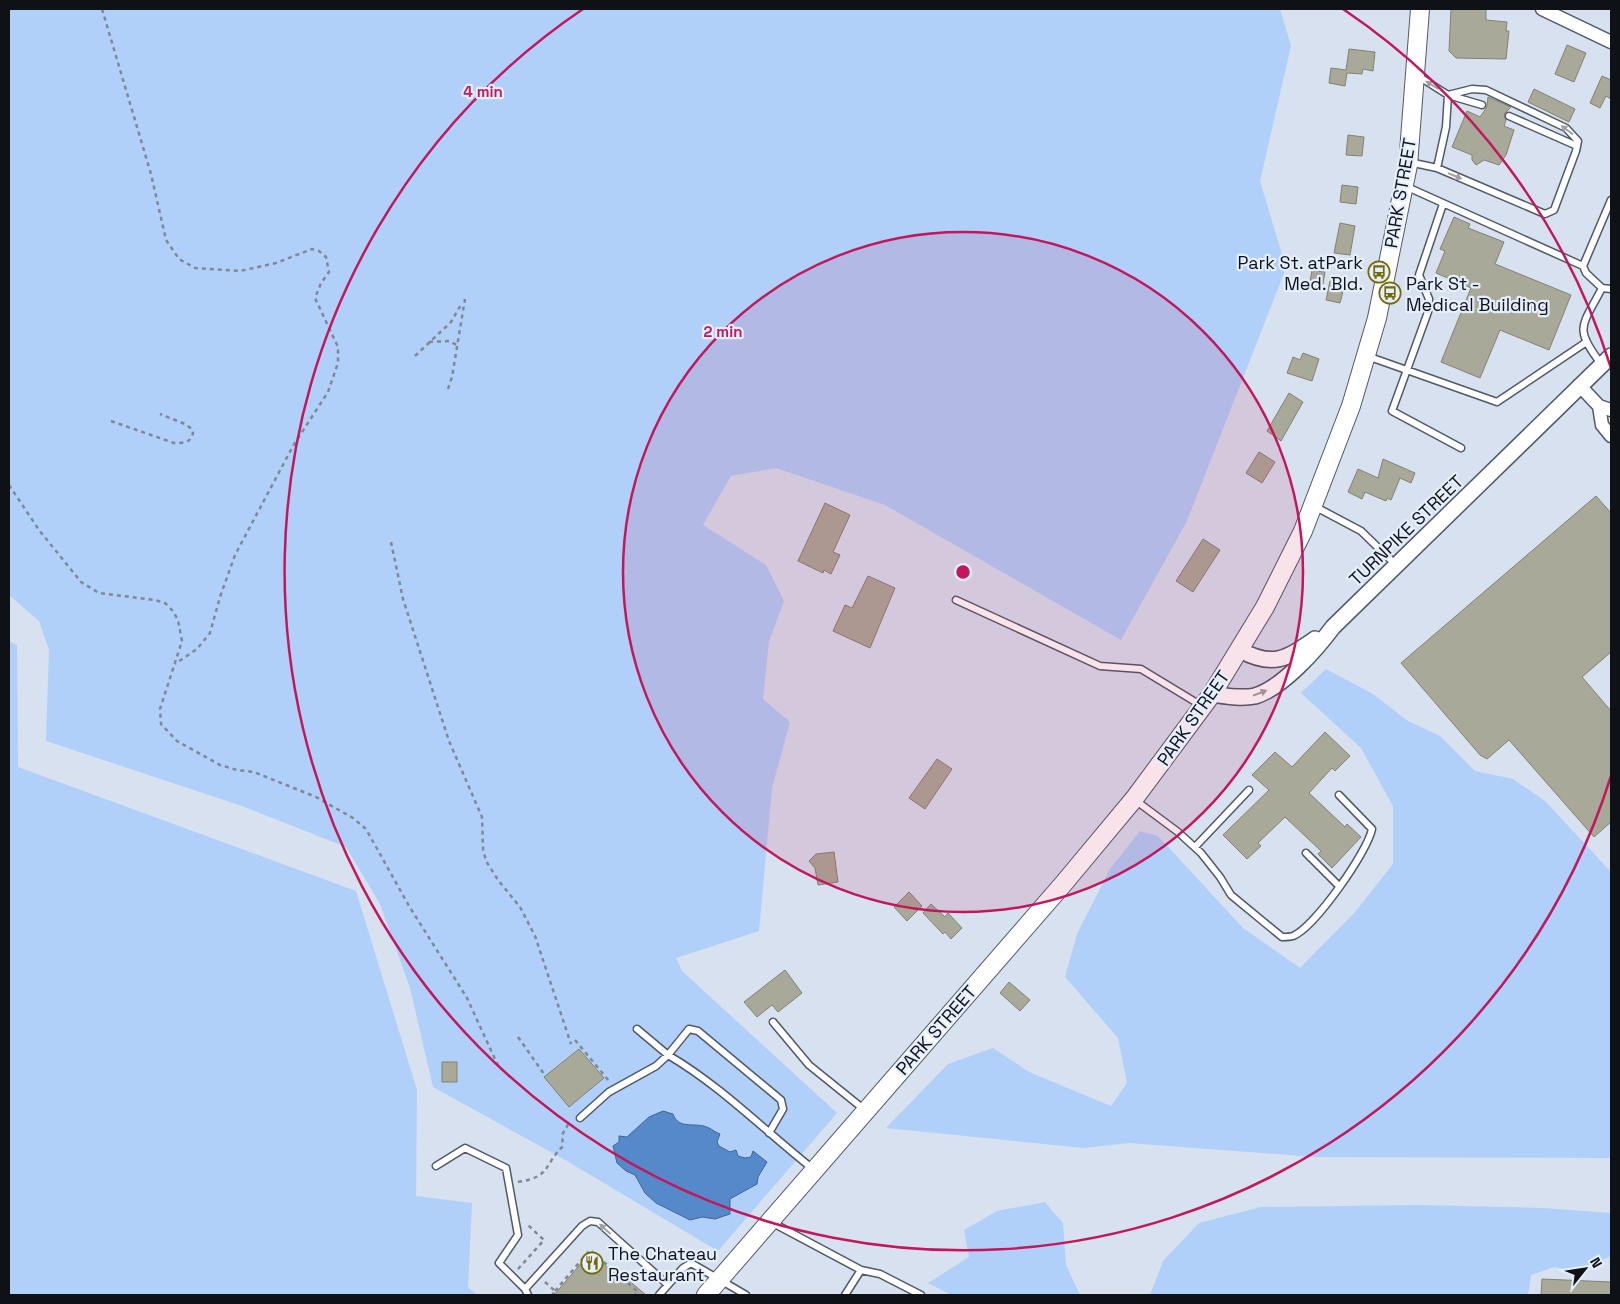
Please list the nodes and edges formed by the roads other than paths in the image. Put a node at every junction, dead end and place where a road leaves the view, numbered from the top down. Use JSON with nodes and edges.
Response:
{"nodes":[{"id":1,"x":1420,"y":9,"type":"edge"},
{"id":2,"x":1542,"y":9,"type":"edge"},
{"id":3,"x":1611,"y":42,"type":"edge"},
{"id":4,"x":1416,"y":74,"type":"junction"},
{"id":5,"x":1448,"y":95,"type":"junction"},
{"id":6,"x":1482,"y":105,"type":"dead end"},
{"id":7,"x":1509,"y":116,"type":"dead end"},
{"id":8,"x":1577,"y":146,"type":"junction"},
{"id":9,"x":1408,"y":162,"type":"junction"},
{"id":10,"x":1437,"y":168,"type":"junction"},
{"id":11,"x":1404,"y":186,"type":"junction"},
{"id":12,"x":1611,"y":200,"type":"edge"},
{"id":13,"x":1444,"y":204,"type":"junction"},
{"id":14,"x":1583,"y":266,"type":"junction"},
{"id":15,"x":1602,"y":288,"type":"junction"},
{"id":16,"x":1611,"y":289,"type":"edge"},
{"id":17,"x":1585,"y":343,"type":"junction"},
{"id":18,"x":1366,"y":356,"type":"junction"},
{"id":19,"x":1606,"y":360,"type":"edge"},
{"id":20,"x":1406,"y":371,"type":"junction"},
{"id":21,"x":1580,"y":385,"type":"junction"},
{"id":22,"x":1605,"y":408,"type":"edge"},
{"id":23,"x":1611,"y":436,"type":"edge"},
{"id":24,"x":1461,"y":448,"type":"dead end"},
{"id":25,"x":1312,"y":506,"type":"junction"},
{"id":26,"x":1397,"y":566,"type":"junction"},
{"id":27,"x":956,"y":600,"type":"dead end"},
{"id":28,"x":1333,"y":628,"type":"junction"},
{"id":29,"x":1240,"y":650,"type":"junction"},
{"id":30,"x":1208,"y":700,"type":"junction"},
{"id":31,"x":1249,"y":790,"type":"dead end"},
{"id":32,"x":1339,"y":795,"type":"dead end"},
{"id":33,"x":1134,"y":799,"type":"junction"},
{"id":34,"x":1194,"y":847,"type":"junction"},
{"id":35,"x":1306,"y":853,"type":"dead end"},
{"id":36,"x":1339,"y":886,"type":"junction"},
{"id":37,"x":774,"y":1022,"type":"dead end"},
{"id":38,"x":637,"y":1029,"type":"dead end"},
{"id":39,"x":668,"y":1055,"type":"junction"},
{"id":40,"x":866,"y":1112,"type":"junction"},
{"id":41,"x":580,"y":1118,"type":"dead end"},
{"id":42,"x":769,"y":1133,"type":"junction"},
{"id":43,"x":436,"y":1166,"type":"dead end"},
{"id":44,"x":815,"y":1171,"type":"junction"},
{"id":45,"x":769,"y":1221,"type":"junction"},
{"id":46,"x":861,"y":1270,"type":"junction"},
{"id":47,"x":719,"y":1280,"type":"junction"},
{"id":48,"x":668,"y":1285,"type":"junction"},
{"id":49,"x":527,"y":1292,"type":"edge"},
{"id":50,"x":659,"y":1295,"type":"edge"},
{"id":51,"x":706,"y":1295,"type":"edge"},
{"id":52,"x":746,"y":1295,"type":"edge"},
{"id":53,"x":845,"y":1295,"type":"edge"},
{"id":54,"x":921,"y":1295,"type":"edge"}],
"edges":[{"from":1,"to":4,"type":"main road","name":"PARK STREET"},
{"from":2,"to":3,"type":"street"},
{"from":5,"to":4,"type":"lane","one_way":true},
{"from":4,"to":9,"type":"main road","name":"PARK STREET"},
{"from":5,"to":6,"type":"lane"},
{"from":8,"to":5,"type":"lane","one_way":true},
{"from":5,"to":10,"type":"lane"},
{"from":7,"to":8,"type":"lane"},
{"from":10,"to":8,"type":"lane","one_way":true},
{"from":9,"to":10,"type":"lane"},
{"from":9,"to":11,"type":"main road","name":"PARK STREET"},
{"from":11,"to":13,"type":"lane"},
{"from":11,"to":18,"type":"main road","name":"PARK STREET"},
{"from":12,"to":14,"type":"lane"},
{"from":13,"to":14,"type":"lane"},
{"from":13,"to":20,"type":"lane"},
{"from":14,"to":15,"type":"lane"},
{"from":15,"to":16,"type":"lane"},
{"from":15,"to":17,"type":"lane"},
{"from":17,"to":19,"type":"lane"},
{"from":17,"to":20,"type":"lane"},
{"from":18,"to":20,"type":"lane"},
{"from":18,"to":25,"type":"main road","name":"PARK STREET"},
{"from":19,"to":21,"type":"street","name":"TURNPIKE STREET"},
{"from":20,"to":24,"type":"lane"},
{"from":21,"to":22,"type":"street"},
{"from":21,"to":26,"type":"street","name":"TURNPIKE STREET"},
{"from":22,"to":23,"type":"street"},
{"from":25,"to":26,"type":"lane"},
{"from":25,"to":29,"type":"main road","name":"PARK STREET"},
{"from":26,"to":28,"type":"street","name":"TURNPIKE STREET"},
{"from":27,"to":30,"type":"lane"},
{"from":28,"to":29,"type":"street"},
{"from":30,"to":28,"type":"street","name":"TURNPIKE STREET","one_way":true},
{"from":29,"to":30,"type":"main road","name":"PARK STREET"},
{"from":30,"to":33,"type":"main road","name":"PARK STREET"},
{"from":31,"to":34,"type":"lane"},
{"from":32,"to":36,"type":"lane"},
{"from":33,"to":34,"type":"lane"},
{"from":33,"to":40,"type":"main road","name":"PARK STREET"},
{"from":34,"to":36,"type":"lane"},
{"from":35,"to":36,"type":"lane"},
{"from":37,"to":40,"type":"lane"},
{"from":38,"to":39,"type":"lane"},
{"from":39,"to":41,"type":"lane"},
{"from":39,"to":42,"type":"lane"},
{"from":39,"to":42,"type":"lane"},
{"from":40,"to":44,"type":"main road","name":"PARK STREET"},
{"from":42,"to":44,"type":"lane"},
{"from":43,"to":49,"type":"lane"},
{"from":44,"to":45,"type":"main road","name":"PARK STREET"},
{"from":45,"to":46,"type":"lane"},
{"from":45,"to":47,"type":"main road","name":"PARK STREET"},
{"from":46,"to":53,"type":"lane"},
{"from":46,"to":54,"type":"lane"},
{"from":47,"to":48,"type":"lane"},
{"from":47,"to":51,"type":"main road","name":"PARK STREET"},
{"from":47,"to":52,"type":"lane"},
{"from":48,"to":49,"type":"lane","one_way":true},
{"from":48,"to":50,"type":"lane"}]}
